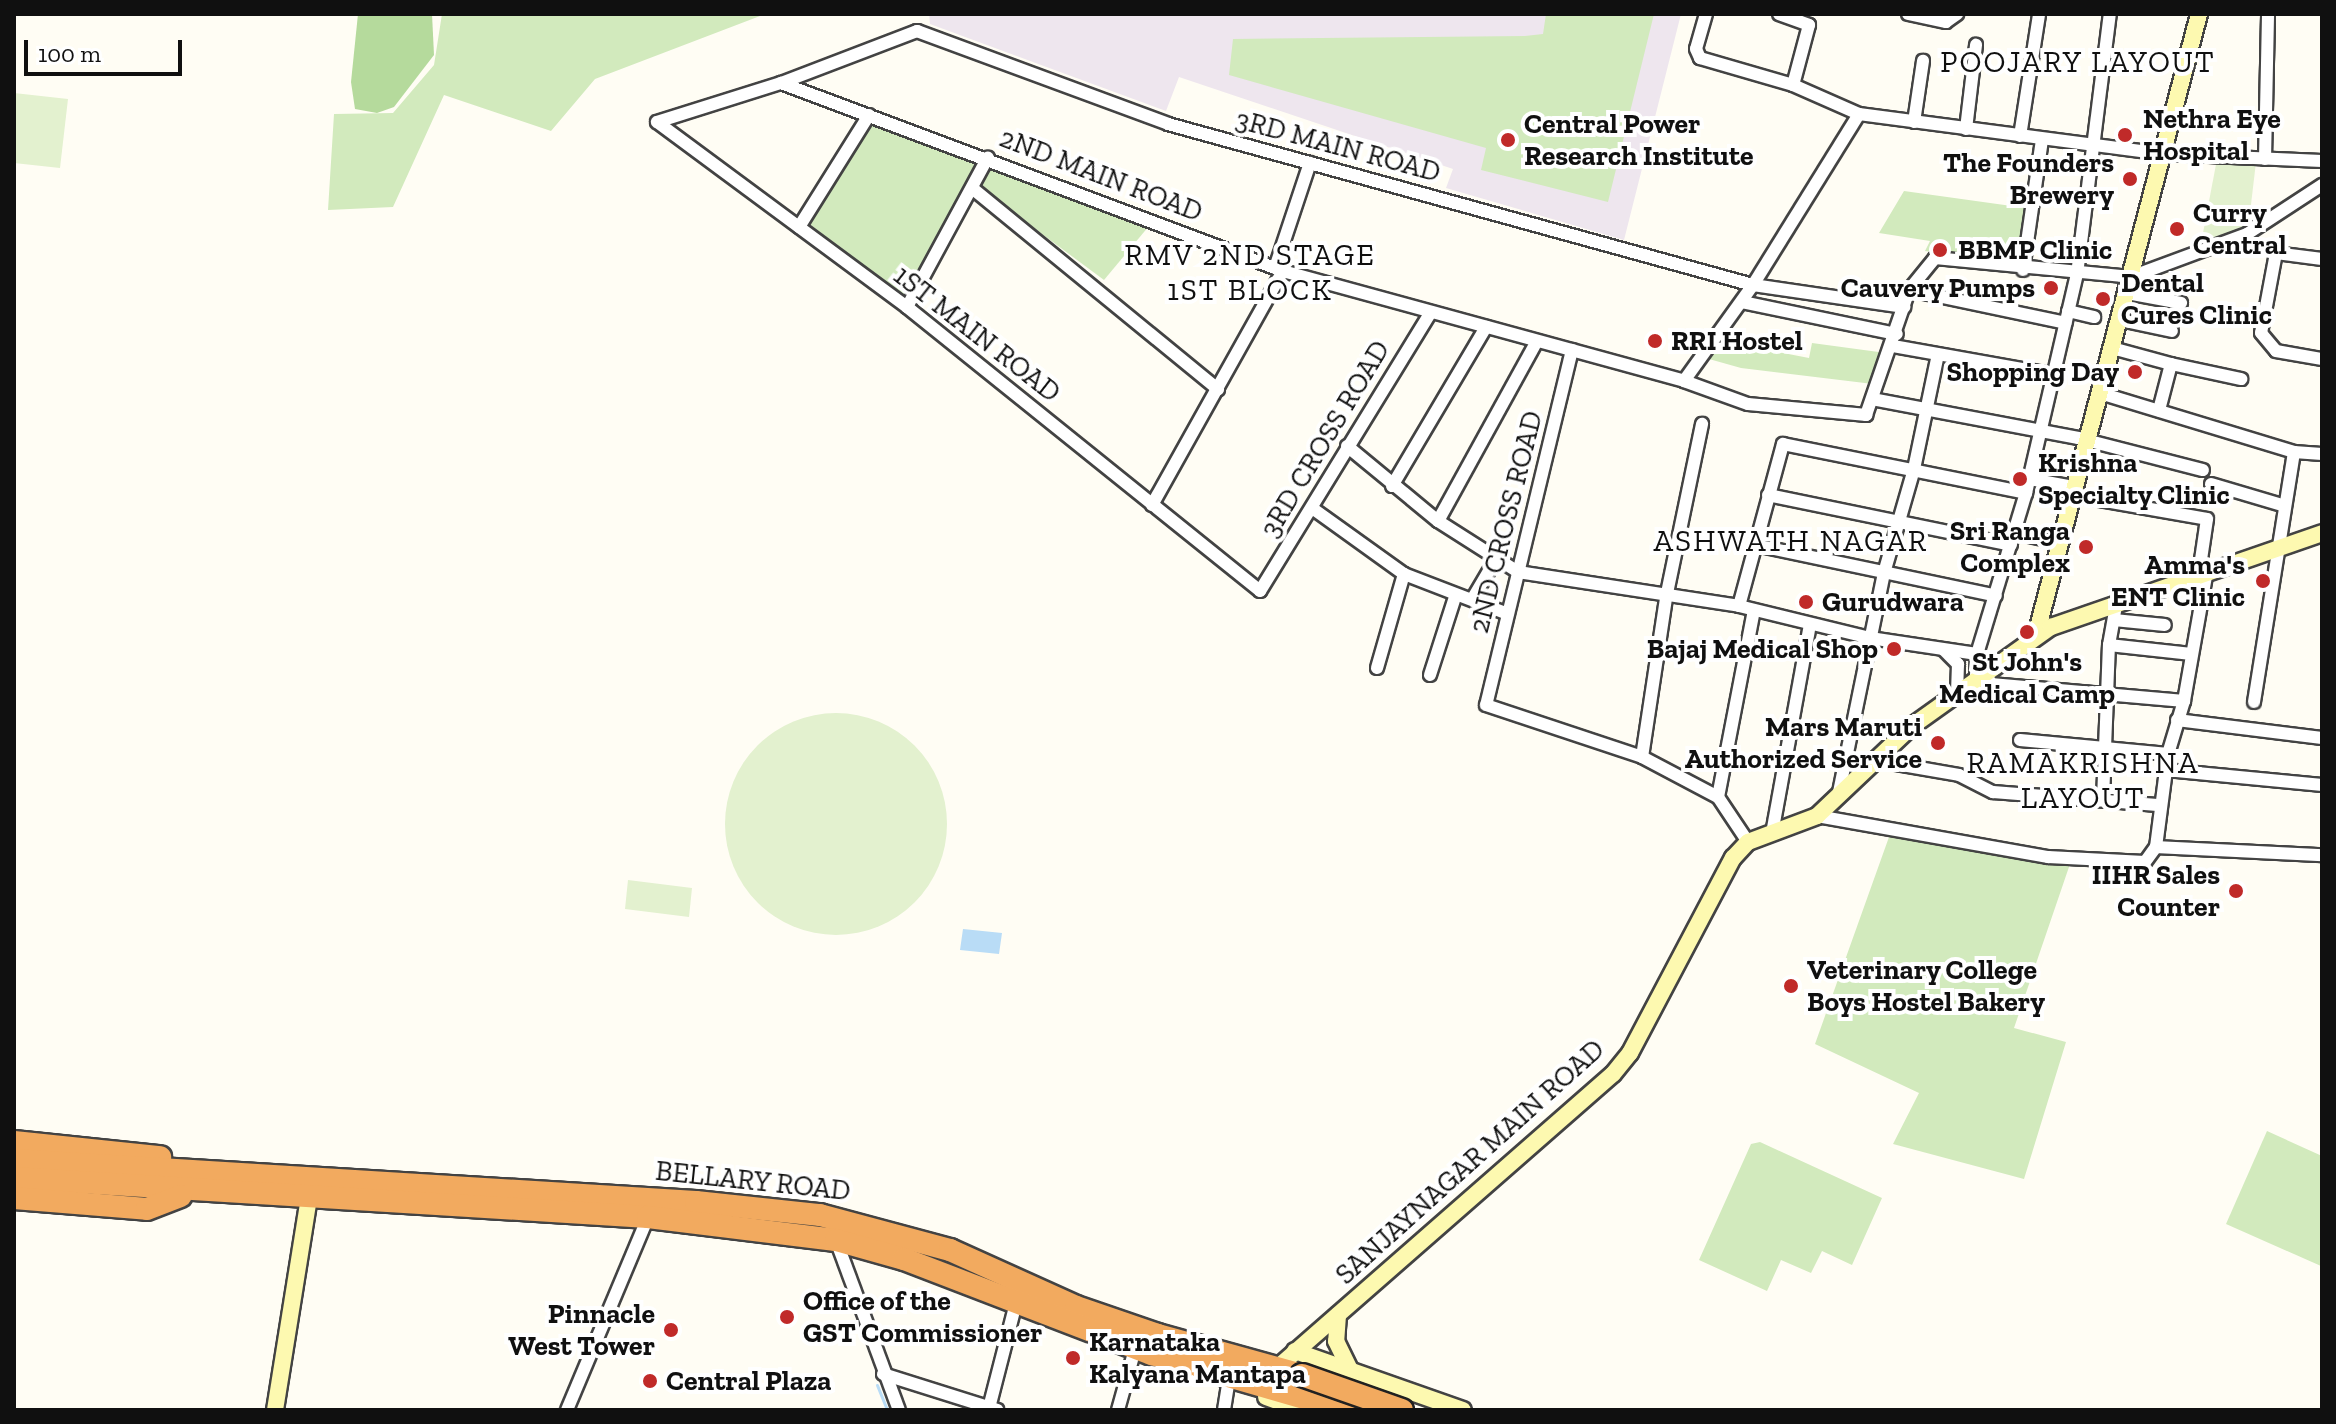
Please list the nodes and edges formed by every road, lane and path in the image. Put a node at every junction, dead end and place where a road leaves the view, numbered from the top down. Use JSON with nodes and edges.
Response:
{"nodes":[{"id":1,"x":1706,"y":14,"type":"edge"},
{"id":2,"x":1779,"y":14,"type":"edge"},
{"id":3,"x":1908,"y":14,"type":"edge"},
{"id":4,"x":1957,"y":14,"type":"edge"},
{"id":5,"x":2039,"y":14,"type":"edge"},
{"id":6,"x":2110,"y":14,"type":"edge"},
{"id":7,"x":2199,"y":14,"type":"edge"},
{"id":8,"x":2268,"y":14,"type":"edge"},
{"id":9,"x":1976,"y":45,"type":"dead end"},
{"id":10,"x":1923,"y":61,"type":"dead end"},
{"id":11,"x":781,"y":83,"type":"junction"},
{"id":12,"x":1793,"y":85,"type":"junction"},
{"id":13,"x":1859,"y":114,"type":"junction"},
{"id":14,"x":869,"y":115,"type":"junction"},
{"id":15,"x":1914,"y":122,"type":"junction"},
{"id":16,"x":1966,"y":129,"type":"junction"},
{"id":17,"x":2020,"y":136,"type":"junction"},
{"id":18,"x":2042,"y":139,"type":"junction"},
{"id":19,"x":2093,"y":146,"type":"junction"},
{"id":20,"x":2163,"y":154,"type":"junction"},
{"id":21,"x":988,"y":157,"type":"junction"},
{"id":22,"x":2265,"y":159,"type":"junction"},
{"id":23,"x":2322,"y":161,"type":"edge"},
{"id":24,"x":1310,"y":163,"type":"junction"},
{"id":25,"x":2321,"y":185,"type":"edge"},
{"id":26,"x":972,"y":188,"type":"junction"},
{"id":27,"x":799,"y":227,"type":"junction"},
{"id":28,"x":2322,"y":259,"type":"edge"},
{"id":29,"x":1279,"y":270,"type":"junction"},
{"id":30,"x":2023,"y":270,"type":"junction"},
{"id":31,"x":2077,"y":274,"type":"junction"},
{"id":32,"x":1753,"y":285,"type":"junction"},
{"id":33,"x":2129,"y":285,"type":"junction"},
{"id":34,"x":1909,"y":290,"type":"junction"},
{"id":35,"x":1742,"y":302,"type":"junction"},
{"id":36,"x":2181,"y":303,"type":"dead end"},
{"id":37,"x":907,"y":307,"type":"junction"},
{"id":38,"x":1904,"y":307,"type":"junction"},
{"id":39,"x":1431,"y":312,"type":"junction"},
{"id":40,"x":2067,"y":317,"type":"junction"},
{"id":41,"x":2094,"y":317,"type":"dead end"},
{"id":42,"x":2120,"y":320,"type":"junction"},
{"id":43,"x":1486,"y":327,"type":"junction"},
{"id":44,"x":2172,"y":331,"type":"dead end"},
{"id":45,"x":1895,"y":340,"type":"junction"},
{"id":46,"x":1537,"y":341,"type":"junction"},
{"id":47,"x":2112,"y":348,"type":"junction"},
{"id":48,"x":1572,"y":350,"type":"junction"},
{"id":49,"x":1938,"y":354,"type":"junction"},
{"id":50,"x":2322,"y":359,"type":"edge"},
{"id":51,"x":2171,"y":364,"type":"junction"},
{"id":52,"x":2055,"y":375,"type":"junction"},
{"id":53,"x":2241,"y":379,"type":"dead end"},
{"id":54,"x":1684,"y":381,"type":"junction"},
{"id":55,"x":1218,"y":389,"type":"junction"},
{"id":56,"x":2100,"y":393,"type":"junction"},
{"id":57,"x":1872,"y":399,"type":"junction"},
{"id":58,"x":1928,"y":408,"type":"junction"},
{"id":59,"x":2159,"y":410,"type":"junction"},
{"id":60,"x":1702,"y":424,"type":"dead end"},
{"id":61,"x":2042,"y":431,"type":"junction"},
{"id":62,"x":2087,"y":440,"type":"junction"},
{"id":63,"x":1347,"y":446,"type":"junction"},
{"id":64,"x":2294,"y":452,"type":"junction"},
{"id":65,"x":2322,"y":454,"type":"edge"},
{"id":66,"x":1914,"y":469,"type":"junction"},
{"id":67,"x":2203,"y":470,"type":"dead end"},
{"id":68,"x":2030,"y":479,"type":"junction"},
{"id":69,"x":2211,"y":484,"type":"dead end"},
{"id":70,"x":1392,"y":486,"type":"junction"},
{"id":71,"x":2072,"y":491,"type":"junction"},
{"id":72,"x":2026,"y":493,"type":"junction"},
{"id":73,"x":1768,"y":495,"type":"junction"},
{"id":74,"x":1152,"y":505,"type":"junction"},
{"id":75,"x":2282,"y":505,"type":"junction"},
{"id":76,"x":1312,"y":508,"type":"junction"},
{"id":77,"x":1438,"y":521,"type":"junction"},
{"id":78,"x":1897,"y":521,"type":"junction"},
{"id":79,"x":2322,"y":533,"type":"edge"},
{"id":80,"x":2013,"y":539,"type":"junction"},
{"id":81,"x":2057,"y":542,"type":"junction"},
{"id":82,"x":1755,"y":545,"type":"junction"},
{"id":83,"x":2277,"y":548,"type":"junction"},
{"id":84,"x":1496,"y":559,"type":"junction"},
{"id":85,"x":1518,"y":572,"type":"junction"},
{"id":86,"x":2203,"y":572,"type":"junction"},
{"id":87,"x":1884,"y":573,"type":"junction"},
{"id":88,"x":1404,"y":574,"type":"junction"},
{"id":89,"x":1260,"y":591,"type":"joint"},
{"id":90,"x":1996,"y":596,"type":"junction"},
{"id":91,"x":1455,"y":597,"type":"junction"},
{"id":92,"x":1473,"y":598,"type":"junction"},
{"id":93,"x":1666,"y":598,"type":"junction"},
{"id":94,"x":2117,"y":600,"type":"junction"},
{"id":95,"x":1739,"y":606,"type":"junction"},
{"id":96,"x":1754,"y":610,"type":"junction"},
{"id":97,"x":1508,"y":614,"type":"junction"},
{"id":98,"x":2114,"y":620,"type":"junction"},
{"id":99,"x":1810,"y":624,"type":"junction"},
{"id":100,"x":2165,"y":625,"type":"dead end"},
{"id":101,"x":2036,"y":635,"type":"junction"},
{"id":102,"x":1870,"y":638,"type":"junction"},
{"id":103,"x":2109,"y":645,"type":"junction"},
{"id":104,"x":1944,"y":650,"type":"junction"},
{"id":105,"x":2192,"y":654,"type":"junction"},
{"id":106,"x":1979,"y":666,"type":"junction"},
{"id":107,"x":1377,"y":668,"type":"dead end"},
{"id":108,"x":1430,"y":675,"type":"dead end"},
{"id":109,"x":1957,"y":689,"type":"junction"},
{"id":110,"x":2106,"y":693,"type":"junction"},
{"id":111,"x":2184,"y":701,"type":"junction"},
{"id":112,"x":2254,"y":702,"type":"dead end"},
{"id":113,"x":2177,"y":720,"type":"junction"},
{"id":114,"x":2322,"y":738,"type":"edge"},
{"id":115,"x":2020,"y":740,"type":"dead end"},
{"id":116,"x":2107,"y":746,"type":"junction"},
{"id":117,"x":2168,"y":754,"type":"junction"},
{"id":118,"x":1642,"y":757,"type":"junction"},
{"id":119,"x":1873,"y":760,"type":"junction"},
{"id":120,"x":2166,"y":770,"type":"junction"},
{"id":121,"x":2322,"y":785,"type":"edge"},
{"id":122,"x":1718,"y":797,"type":"junction"},
{"id":123,"x":1838,"y":800,"type":"junction"},
{"id":124,"x":2103,"y":800,"type":"junction"},
{"id":125,"x":2160,"y":805,"type":"junction"},
{"id":126,"x":1817,"y":816,"type":"junction"},
{"id":127,"x":1773,"y":828,"type":"junction"},
{"id":128,"x":1748,"y":842,"type":"junction"},
{"id":129,"x":2156,"y":847,"type":"junction"},
{"id":130,"x":2322,"y":855,"type":"edge"},
{"id":131,"x":14,"y":1142,"type":"edge"},
{"id":132,"x":14,"y":1160,"type":"edge"},
{"id":133,"x":211,"y":1173,"type":"junction"},
{"id":134,"x":14,"y":1178,"type":"edge"},
{"id":135,"x":189,"y":1193,"type":"junction"},
{"id":136,"x":14,"y":1198,"type":"edge"},
{"id":137,"x":309,"y":1198,"type":"junction"},
{"id":138,"x":648,"y":1217,"type":"junction"},
{"id":139,"x":836,"y":1240,"type":"junction"},
{"id":140,"x":1016,"y":1303,"type":"junction"},
{"id":141,"x":1338,"y":1315,"type":"junction"},
{"id":142,"x":1135,"y":1349,"type":"junction"},
{"id":143,"x":1287,"y":1358,"type":"junction"},
{"id":144,"x":1350,"y":1370,"type":"junction"},
{"id":145,"x":883,"y":1374,"type":"junction"},
{"id":146,"x":1238,"y":1380,"type":"junction"},
{"id":147,"x":1300,"y":1392,"type":"edge"},
{"id":148,"x":1398,"y":1400,"type":"edge"},
{"id":149,"x":1437,"y":1405,"type":"edge"},
{"id":150,"x":993,"y":1409,"type":"edge"},
{"id":151,"x":275,"y":1410,"type":"edge"},
{"id":152,"x":567,"y":1410,"type":"edge"},
{"id":153,"x":899,"y":1410,"type":"edge"},
{"id":154,"x":1118,"y":1410,"type":"edge"},
{"id":155,"x":1224,"y":1410,"type":"edge"},
{"id":156,"x":1346,"y":1410,"type":"edge"},
{"id":157,"x":1463,"y":1410,"type":"edge"}],
"edges":[{"from":1,"to":12,"type":"street"},
{"from":2,"to":12,"type":"street"},
{"from":3,"to":4,"type":"street"},
{"from":5,"to":17,"type":"street"},
{"from":6,"to":19,"type":"street"},
{"from":7,"to":20,"type":"street"},
{"from":8,"to":22,"type":"street"},
{"from":9,"to":16,"type":"street"},
{"from":10,"to":15,"type":"street"},
{"from":11,"to":14,"type":"street","name":"2ND MAIN ROAD"},
{"from":11,"to":24,"type":"street","name":"3RD MAIN ROAD"},
{"from":11,"to":27,"type":"street","name":"1ST MAIN ROAD"},
{"from":12,"to":13,"type":"street"},
{"from":13,"to":15,"type":"street"},
{"from":13,"to":32,"type":"street"},
{"from":14,"to":21,"type":"street","name":"2ND MAIN ROAD"},
{"from":14,"to":27,"type":"street"},
{"from":15,"to":16,"type":"street"},
{"from":16,"to":17,"type":"street"},
{"from":17,"to":18,"type":"street"},
{"from":18,"to":19,"type":"street"},
{"from":18,"to":30,"type":"street"},
{"from":19,"to":20,"type":"street"},
{"from":19,"to":31,"type":"street"},
{"from":20,"to":22,"type":"street"},
{"from":20,"to":33,"type":"street"},
{"from":21,"to":26,"type":"street"},
{"from":21,"to":29,"type":"street","name":"2ND MAIN ROAD"},
{"from":22,"to":23,"type":"street"},
{"from":24,"to":29,"type":"street"},
{"from":24,"to":32,"type":"street","name":"3RD MAIN ROAD"},
{"from":25,"to":33,"type":"street"},
{"from":26,"to":37,"type":"street"},
{"from":26,"to":55,"type":"street"},
{"from":27,"to":37,"type":"street","name":"1ST MAIN ROAD"},
{"from":28,"to":50,"type":"street"},
{"from":29,"to":39,"type":"street","name":"2ND MAIN ROAD"},
{"from":29,"to":55,"type":"street"},
{"from":30,"to":31,"type":"street"},
{"from":30,"to":34,"type":"street"},
{"from":31,"to":33,"type":"street"},
{"from":31,"to":40,"type":"street"},
{"from":32,"to":35,"type":"street"},
{"from":32,"to":38,"type":"street","name":"3RD MAIN ROAD"},
{"from":33,"to":36,"type":"street"},
{"from":33,"to":42,"type":"street"},
{"from":34,"to":38,"type":"street"},
{"from":34,"to":40,"type":"street"},
{"from":35,"to":45,"type":"street"},
{"from":35,"to":54,"type":"street"},
{"from":37,"to":74,"type":"street","name":"1ST MAIN ROAD"},
{"from":38,"to":45,"type":"street"},
{"from":39,"to":43,"type":"street","name":"2ND MAIN ROAD"},
{"from":39,"to":63,"type":"street","name":"3RD CROSS ROAD"},
{"from":40,"to":41,"type":"street"},
{"from":40,"to":52,"type":"street"},
{"from":42,"to":44,"type":"street"},
{"from":42,"to":47,"type":"street"},
{"from":43,"to":46,"type":"street","name":"2ND MAIN ROAD"},
{"from":43,"to":70,"type":"street"},
{"from":45,"to":49,"type":"street"},
{"from":45,"to":57,"type":"street"},
{"from":46,"to":48,"type":"street","name":"2ND MAIN ROAD"},
{"from":46,"to":77,"type":"street"},
{"from":47,"to":51,"type":"street"},
{"from":47,"to":56,"type":"street"},
{"from":48,"to":54,"type":"street","name":"2ND MAIN ROAD"},
{"from":48,"to":85,"type":"street","name":"2ND CROSS ROAD"},
{"from":49,"to":52,"type":"street"},
{"from":49,"to":58,"type":"street"},
{"from":51,"to":53,"type":"street"},
{"from":51,"to":59,"type":"street"},
{"from":52,"to":61,"type":"street"},
{"from":54,"to":57,"type":"street","name":"2ND MAIN ROAD"},
{"from":55,"to":74,"type":"street"},
{"from":56,"to":59,"type":"street"},
{"from":56,"to":62,"type":"street"},
{"from":57,"to":58,"type":"street"},
{"from":58,"to":61,"type":"street"},
{"from":58,"to":66,"type":"street"},
{"from":59,"to":64,"type":"street"},
{"from":60,"to":93,"type":"street"},
{"from":61,"to":62,"type":"street"},
{"from":61,"to":68,"type":"street"},
{"from":62,"to":67,"type":"street"},
{"from":62,"to":71,"type":"street"},
{"from":63,"to":70,"type":"street"},
{"from":63,"to":76,"type":"street","name":"3RD CROSS ROAD"},
{"from":64,"to":65,"type":"street"},
{"from":64,"to":75,"type":"street"},
{"from":66,"to":72,"type":"street"},
{"from":66,"to":73,"type":"street"},
{"from":66,"to":78,"type":"street"},
{"from":68,"to":71,"type":"street"},
{"from":68,"to":72,"type":"street"},
{"from":69,"to":75,"type":"street"},
{"from":70,"to":77,"type":"street"},
{"from":71,"to":81,"type":"street"},
{"from":71,"to":86,"type":"street"},
{"from":72,"to":80,"type":"street"},
{"from":73,"to":78,"type":"street"},
{"from":73,"to":82,"type":"street"},
{"from":74,"to":89,"type":"street","name":"1ST MAIN ROAD"},
{"from":75,"to":83,"type":"street"},
{"from":76,"to":88,"type":"street"},
{"from":76,"to":89,"type":"street","name":"3RD CROSS ROAD"},
{"from":77,"to":84,"type":"street"},
{"from":78,"to":80,"type":"street"},
{"from":78,"to":87,"type":"street"},
{"from":79,"to":83,"type":"street","name":"SANJAYNAGAR MAIN ROAD"},
{"from":80,"to":81,"type":"street"},
{"from":80,"to":90,"type":"street"},
{"from":81,"to":101,"type":"street"},
{"from":82,"to":87,"type":"street"},
{"from":82,"to":95,"type":"street"},
{"from":83,"to":86,"type":"street","name":"SANJAYNAGAR MAIN ROAD"},
{"from":83,"to":112,"type":"street"},
{"from":84,"to":85,"type":"street"},
{"from":84,"to":92,"type":"street"},
{"from":85,"to":93,"type":"street"},
{"from":85,"to":97,"type":"street","name":"2ND CROSS ROAD"},
{"from":86,"to":94,"type":"street","name":"SANJAYNAGAR MAIN ROAD"},
{"from":86,"to":105,"type":"street"},
{"from":87,"to":90,"type":"street"},
{"from":87,"to":102,"type":"street"},
{"from":88,"to":91,"type":"street"},
{"from":88,"to":107,"type":"street"},
{"from":90,"to":106,"type":"street"},
{"from":91,"to":92,"type":"street"},
{"from":91,"to":108,"type":"street"},
{"from":92,"to":97,"type":"street"},
{"from":93,"to":95,"type":"street"},
{"from":93,"to":118,"type":"street"},
{"from":94,"to":98,"type":"street"},
{"from":94,"to":101,"type":"street","name":"SANJAYNAGAR MAIN ROAD"},
{"from":95,"to":96,"type":"street"},
{"from":96,"to":99,"type":"street"},
{"from":96,"to":122,"type":"street"},
{"from":97,"to":118,"type":"street","name":"2ND CROSS ROAD"},
{"from":98,"to":100,"type":"street"},
{"from":98,"to":103,"type":"street"},
{"from":99,"to":102,"type":"street"},
{"from":99,"to":127,"type":"street"},
{"from":101,"to":106,"type":"street","name":"SANJAYNAGAR MAIN ROAD"},
{"from":102,"to":104,"type":"street"},
{"from":102,"to":123,"type":"street"},
{"from":103,"to":105,"type":"street"},
{"from":103,"to":110,"type":"street"},
{"from":104,"to":106,"type":"street"},
{"from":104,"to":109,"type":"street"},
{"from":105,"to":111,"type":"street"},
{"from":106,"to":109,"type":"street","name":"SANJAYNAGAR MAIN ROAD"},
{"from":106,"to":110,"type":"street"},
{"from":109,"to":119,"type":"street","name":"SANJAYNAGAR MAIN ROAD"},
{"from":110,"to":111,"type":"street"},
{"from":110,"to":116,"type":"street"},
{"from":111,"to":113,"type":"street"},
{"from":113,"to":114,"type":"street"},
{"from":113,"to":117,"type":"street"},
{"from":115,"to":116,"type":"street"},
{"from":116,"to":117,"type":"street"},
{"from":116,"to":124,"type":"street"},
{"from":117,"to":120,"type":"street"},
{"from":118,"to":122,"type":"street"},
{"from":119,"to":123,"type":"street","name":"SANJAYNAGAR MAIN ROAD"},
{"from":119,"to":124,"type":"street"},
{"from":120,"to":121,"type":"street"},
{"from":120,"to":125,"type":"street"},
{"from":122,"to":128,"type":"street"},
{"from":123,"to":126,"type":"street","name":"SANJAYNAGAR MAIN ROAD"},
{"from":124,"to":125,"type":"street"},
{"from":125,"to":129,"type":"street"},
{"from":126,"to":127,"type":"street","name":"SANJAYNAGAR MAIN ROAD"},
{"from":126,"to":129,"type":"street"},
{"from":127,"to":128,"type":"street","name":"SANJAYNAGAR MAIN ROAD"},
{"from":128,"to":141,"type":"street","name":"SANJAYNAGAR MAIN ROAD"},
{"from":129,"to":130,"type":"street"},
{"from":131,"to":133,"type":"highway"},
{"from":132,"to":133,"type":"highway","name":"BELLARY ROAD"},
{"from":133,"to":143,"type":"highway","name":"BELLARY ROAD"},
{"from":134,"to":135,"type":"highway","name":"BELLARY ROAD"},
{"from":135,"to":136,"type":"highway"},
{"from":135,"to":137,"type":"highway","name":"BELLARY ROAD"},
{"from":137,"to":138,"type":"highway","name":"BELLARY ROAD"},
{"from":137,"to":151,"type":"street"},
{"from":138,"to":139,"type":"highway","name":"BELLARY ROAD"},
{"from":138,"to":152,"type":"street"},
{"from":139,"to":140,"type":"highway","name":"BELLARY ROAD"},
{"from":139,"to":145,"type":"street"},
{"from":140,"to":142,"type":"highway","name":"BELLARY ROAD"},
{"from":140,"to":150,"type":"street"},
{"from":141,"to":143,"type":"street","name":"SANJAYNAGAR MAIN ROAD"},
{"from":141,"to":144,"type":"street"},
{"from":142,"to":146,"type":"highway","name":"BELLARY ROAD"},
{"from":142,"to":154,"type":"street"},
{"from":143,"to":144,"type":"street"},
{"from":143,"to":147,"type":"highway","name":"BELLARY ROAD"},
{"from":143,"to":148,"type":"street"},
{"from":144,"to":148,"type":"street"},
{"from":145,"to":150,"type":"street"},
{"from":145,"to":153,"type":"street"},
{"from":146,"to":147,"type":"highway","name":"BELLARY ROAD"},
{"from":146,"to":155,"type":"street"},
{"from":147,"to":148,"type":"highway","name":"BELLARY ROAD","bridge":true},
{"from":147,"to":156,"type":"highway","name":"BELLARY ROAD"},
{"from":148,"to":149,"type":"street"},
{"from":149,"to":157,"type":"street"}]}
